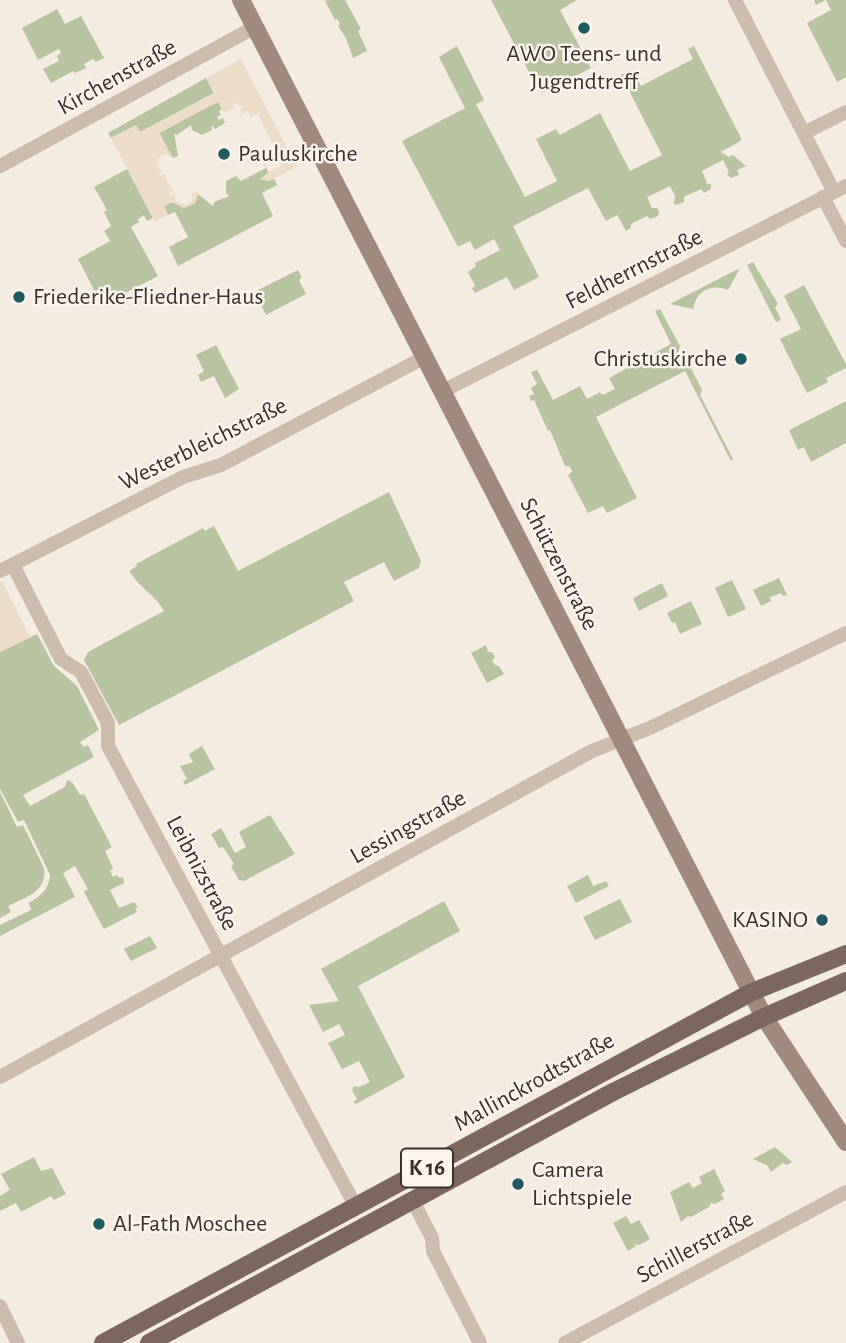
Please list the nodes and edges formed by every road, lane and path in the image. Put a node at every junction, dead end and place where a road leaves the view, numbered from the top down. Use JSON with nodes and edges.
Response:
{"nodes":[{"id":1,"x":241,"y":0,"type":"edge"},
{"id":2,"x":735,"y":0,"type":"edge"},
{"id":3,"x":255,"y":27,"type":"junction"},
{"id":4,"x":846,"y":112,"type":"edge"},
{"id":5,"x":804,"y":133,"type":"junction"},
{"id":6,"x":0,"y":166,"type":"edge"},
{"id":7,"x":834,"y":192,"type":"edge"},
{"id":8,"x":846,"y":241,"type":"edge"},
{"id":9,"x":425,"y":357,"type":"junction"},
{"id":10,"x":443,"y":391,"type":"junction"},
{"id":11,"x":6,"y":568,"type":"edge"},
{"id":12,"x":846,"y":633,"type":"edge"},
{"id":13,"x":621,"y":738,"type":"junction"},
{"id":14,"x":846,"y":954,"type":"edge"},
{"id":15,"x":221,"y":957,"type":"junction"},
{"id":16,"x":846,"y":981,"type":"edge"},
{"id":17,"x":752,"y":992,"type":"junction"},
{"id":18,"x":764,"y":1017,"type":"junction"},
{"id":19,"x":0,"y":1077,"type":"edge"},
{"id":20,"x":846,"y":1142,"type":"edge"},
{"id":21,"x":846,"y":1192,"type":"edge"},
{"id":22,"x":413,"y":1201,"type":"junction"},
{"id":23,"x":356,"y":1207,"type":"junction"},
{"id":24,"x":0,"y":1306,"type":"edge"},
{"id":25,"x":18,"y":1343,"type":"edge"},
{"id":26,"x":103,"y":1343,"type":"edge"},
{"id":27,"x":149,"y":1343,"type":"edge"},
{"id":28,"x":480,"y":1343,"type":"edge"},
{"id":29,"x":565,"y":1343,"type":"edge"}],
"edges":[{"from":1,"to":3,"type":"street","name":"Schützenstraße"},
{"from":2,"to":5,"type":"street"},
{"from":3,"to":6,"type":"street","name":"Kirchenstraße"},
{"from":3,"to":9,"type":"street","name":"Schützenstraße"},
{"from":4,"to":5,"type":"street"},
{"from":5,"to":7,"type":"street"},
{"from":7,"to":8,"type":"street"},
{"from":7,"to":10,"type":"street","name":"Feldherrnstraße"},
{"from":9,"to":10,"type":"street","name":"Schützenstraße"},
{"from":9,"to":11,"type":"street","name":"Westerbleichstraße"},
{"from":10,"to":13,"type":"street","name":"Schützenstraße"},
{"from":11,"to":15,"type":"street","name":"Leibnizstraße"},
{"from":12,"to":13,"type":"street","name":"Lessingstraße"},
{"from":13,"to":15,"type":"street","name":"Lessingstraße"},
{"from":13,"to":17,"type":"street","name":"Schützenstraße"},
{"from":14,"to":17,"type":"main road","name":"Mallinckrodtstraße","number":"K 16"},
{"from":15,"to":19,"type":"street","name":"Lessingstraße"},
{"from":15,"to":23,"type":"street","name":"Leibnizstraße"},
{"from":16,"to":18,"type":"main road","name":"Mallinckrodtstraße"},
{"from":17,"to":18,"type":"street","name":"Schützenstraße"},
{"from":17,"to":23,"type":"main road","name":"Mallinckrodtstraße","number":"K 16"},
{"from":18,"to":20,"type":"street","name":"Schützenstraße"},
{"from":18,"to":22,"type":"main road","name":"Mallinckrodtstraße","number":"K 16"},
{"from":21,"to":29,"type":"street","name":"Schillerstraße"},
{"from":22,"to":27,"type":"main road","name":"Mallinckrodtstraße","number":"K 16"},
{"from":22,"to":28,"type":"street"},
{"from":23,"to":26,"type":"main road","name":"Mallinckrodtstraße","number":"K 16"},
{"from":24,"to":25,"type":"street"}]}
